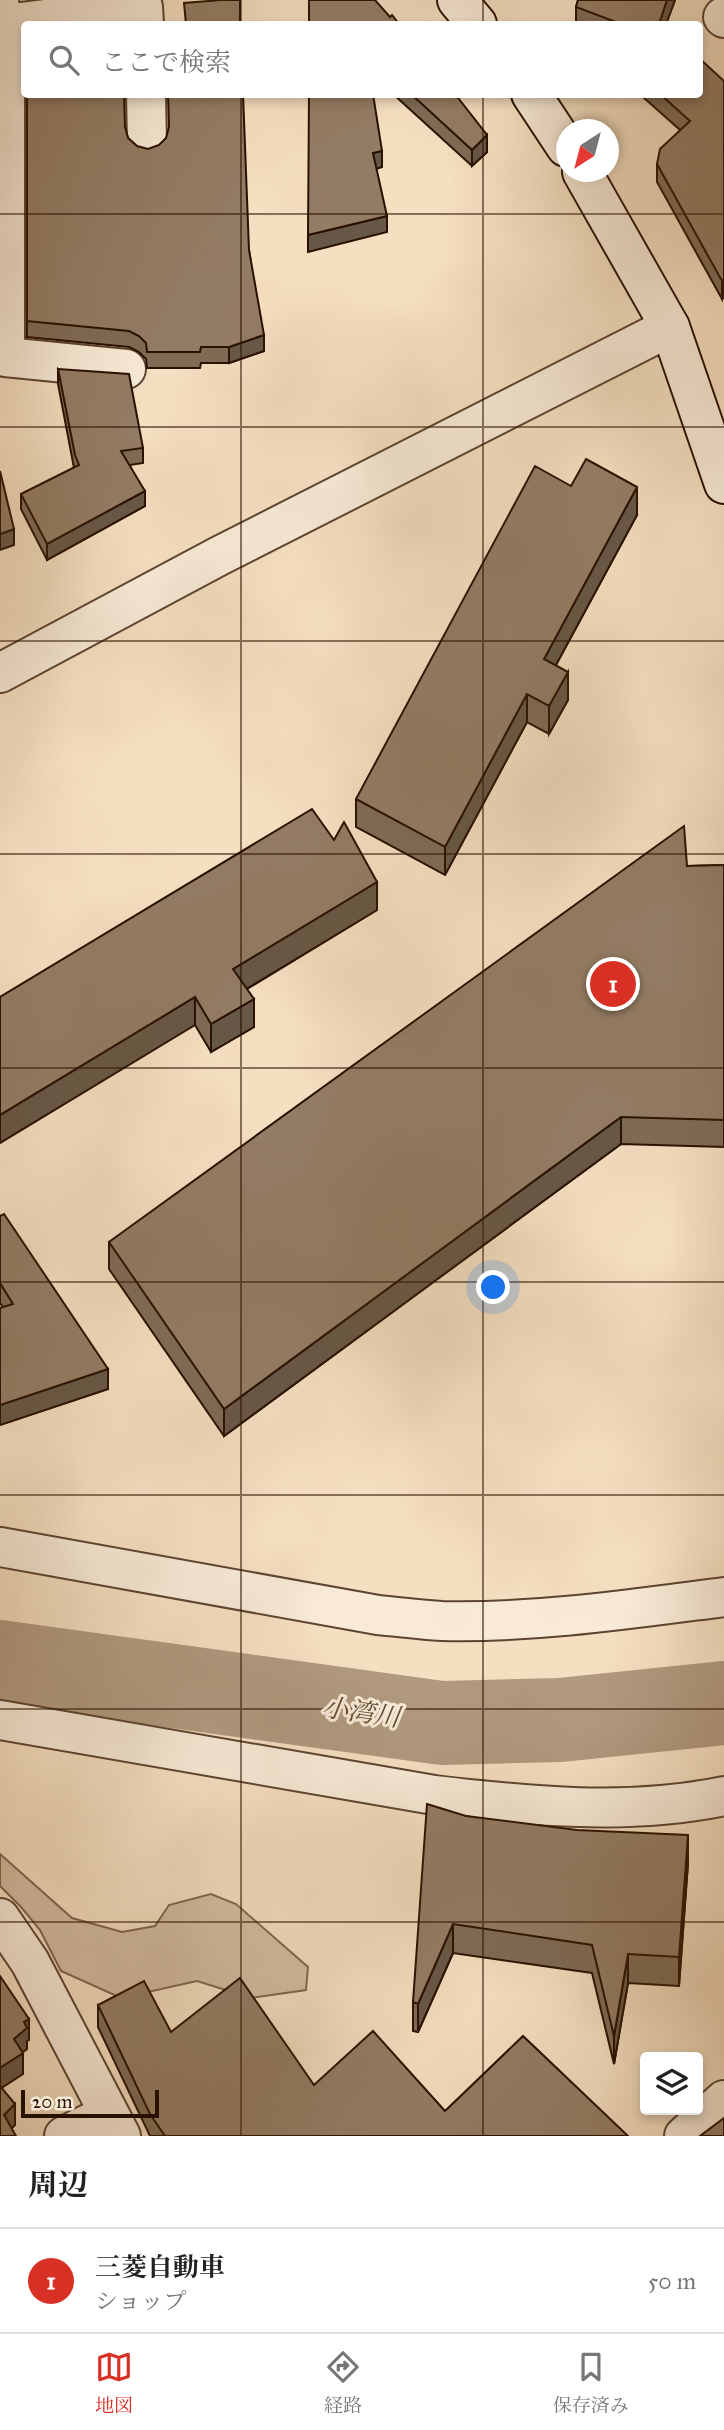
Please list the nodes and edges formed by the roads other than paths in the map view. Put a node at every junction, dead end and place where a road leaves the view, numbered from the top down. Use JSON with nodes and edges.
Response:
{"nodes":[{"id":1,"x":457,"y":0,"type":"edge"},
{"id":2,"x":3,"y":15,"type":"edge"},
{"id":3,"x":144,"y":21,"type":"edge"},
{"id":4,"x":474,"y":21,"type":"edge"},
{"id":5,"x":146,"y":98,"type":"edge"},
{"id":6,"x":534,"y":98,"type":"edge"},
{"id":7,"x":556,"y":132,"type":"edge"},
{"id":8,"x":147,"y":144,"type":"dead end"},
{"id":9,"x":589,"y":182,"type":"edge"},
{"id":10,"x":670,"y":327,"type":"junction"},
{"id":11,"x":126,"y":369,"type":"dead end"},
{"id":12,"x":724,"y":484,"type":"edge"},
{"id":13,"x":0,"y":673,"type":"edge"},
{"id":14,"x":0,"y":1547,"type":"edge"},
{"id":15,"x":724,"y":1597,"type":"edge"},
{"id":16,"x":0,"y":1720,"type":"edge"},
{"id":17,"x":724,"y":1796,"type":"edge"},
{"id":18,"x":0,"y":1918,"type":"edge"},
{"id":19,"x":724,"y":2100,"type":"edge"},
{"id":20,"x":114,"y":2125,"type":"edge"},
{"id":21,"x":64,"y":2136,"type":"edge"},
{"id":22,"x":684,"y":2136,"type":"edge"}],
"edges":[{"from":1,"to":4,"type":"street"},
{"from":2,"to":3,"type":"street"},
{"from":2,"to":11,"type":"street"},
{"from":5,"to":8,"type":"street"},
{"from":6,"to":7,"type":"street"},
{"from":9,"to":10,"type":"street"},
{"from":10,"to":12,"type":"street"},
{"from":10,"to":13,"type":"street"},
{"from":14,"to":15,"type":"street"},
{"from":16,"to":17,"type":"street"},
{"from":18,"to":20,"type":"street"},
{"from":19,"to":22,"type":"street"},
{"from":20,"to":21,"type":"street"}]}
